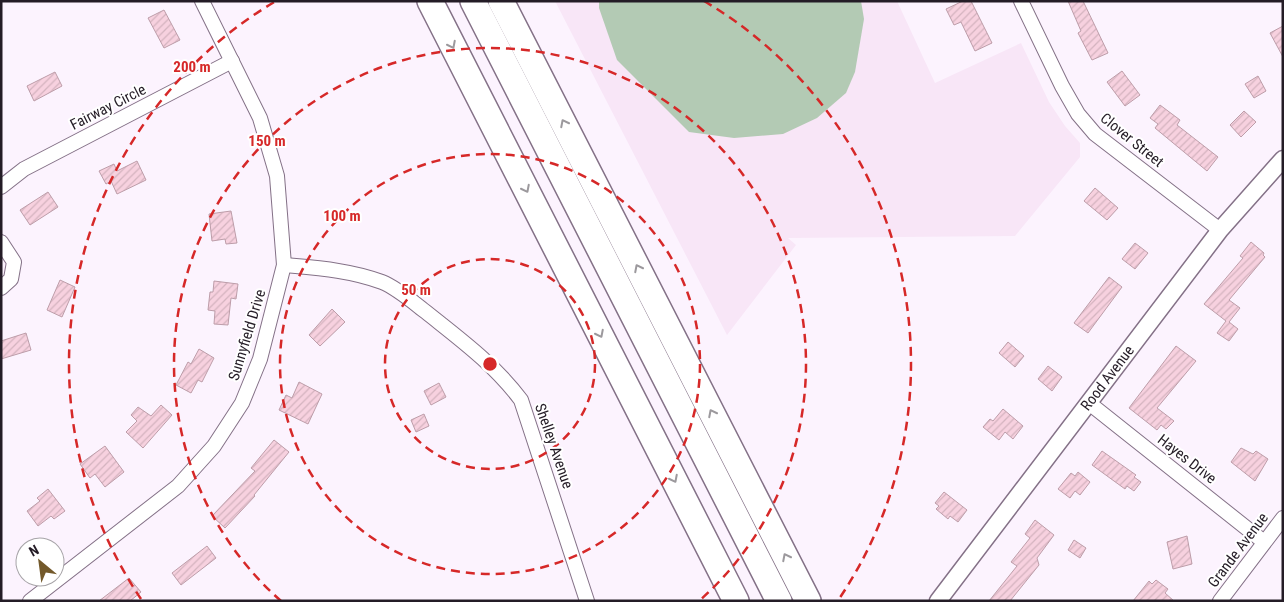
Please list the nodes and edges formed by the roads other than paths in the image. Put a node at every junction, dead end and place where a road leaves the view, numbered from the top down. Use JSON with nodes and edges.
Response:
{"nodes":[{"id":1,"x":202,"y":1,"type":"edge"},
{"id":2,"x":430,"y":1,"type":"edge"},
{"id":3,"x":458,"y":1,"type":"edge"},
{"id":4,"x":473,"y":1,"type":"edge"},
{"id":5,"x":502,"y":1,"type":"edge"},
{"id":6,"x":1021,"y":1,"type":"edge"},
{"id":7,"x":232,"y":60,"type":"junction"},
{"id":8,"x":1283,"y":159,"type":"edge"},
{"id":9,"x":1,"y":187,"type":"edge"},
{"id":10,"x":1220,"y":230,"type":"junction"},
{"id":11,"x":1,"y":242,"type":"edge"},
{"id":12,"x":284,"y":265,"type":"junction"},
{"id":13,"x":1,"y":288,"type":"edge"},
{"id":14,"x":1089,"y":403,"type":"junction"},
{"id":15,"x":1283,"y":518,"type":"edge"},
{"id":16,"x":1264,"y":542,"type":"junction"},
{"id":17,"x":1226,"y":599,"type":"edge"},
{"id":18,"x":30,"y":601,"type":"edge"},
{"id":19,"x":587,"y":601,"type":"edge"},
{"id":20,"x":736,"y":601,"type":"edge"},
{"id":21,"x":764,"y":601,"type":"edge"},
{"id":22,"x":779,"y":601,"type":"edge"},
{"id":23,"x":808,"y":601,"type":"edge"},
{"id":24,"x":938,"y":601,"type":"edge"}],
"edges":[{"from":1,"to":7,"type":"street","name":"Sunnyfield Drive"},
{"from":2,"to":20,"type":"highway","one_way":true},
{"from":3,"to":21,"type":"highway"},
{"from":4,"to":22,"type":"highway"},
{"from":23,"to":5,"type":"highway","one_way":true},
{"from":6,"to":10,"type":"street","name":"Clover Street"},
{"from":7,"to":9,"type":"street","name":"Fairway Circle"},
{"from":7,"to":12,"type":"street","name":"Sunnyfield Drive"},
{"from":8,"to":10,"type":"street","name":"Rood Avenue"},
{"from":10,"to":14,"type":"street","name":"Rood Avenue"},
{"from":11,"to":13,"type":"street"},
{"from":12,"to":18,"type":"street","name":"Sunnyfield Drive"},
{"from":12,"to":19,"type":"street","name":"Shelley Avenue"},
{"from":14,"to":16,"type":"street","name":"Hayes Drive"},
{"from":14,"to":24,"type":"street","name":"Rood Avenue"},
{"from":15,"to":16,"type":"street","name":"Grande Avenue"},
{"from":16,"to":17,"type":"street","name":"Grande Avenue"}]}
